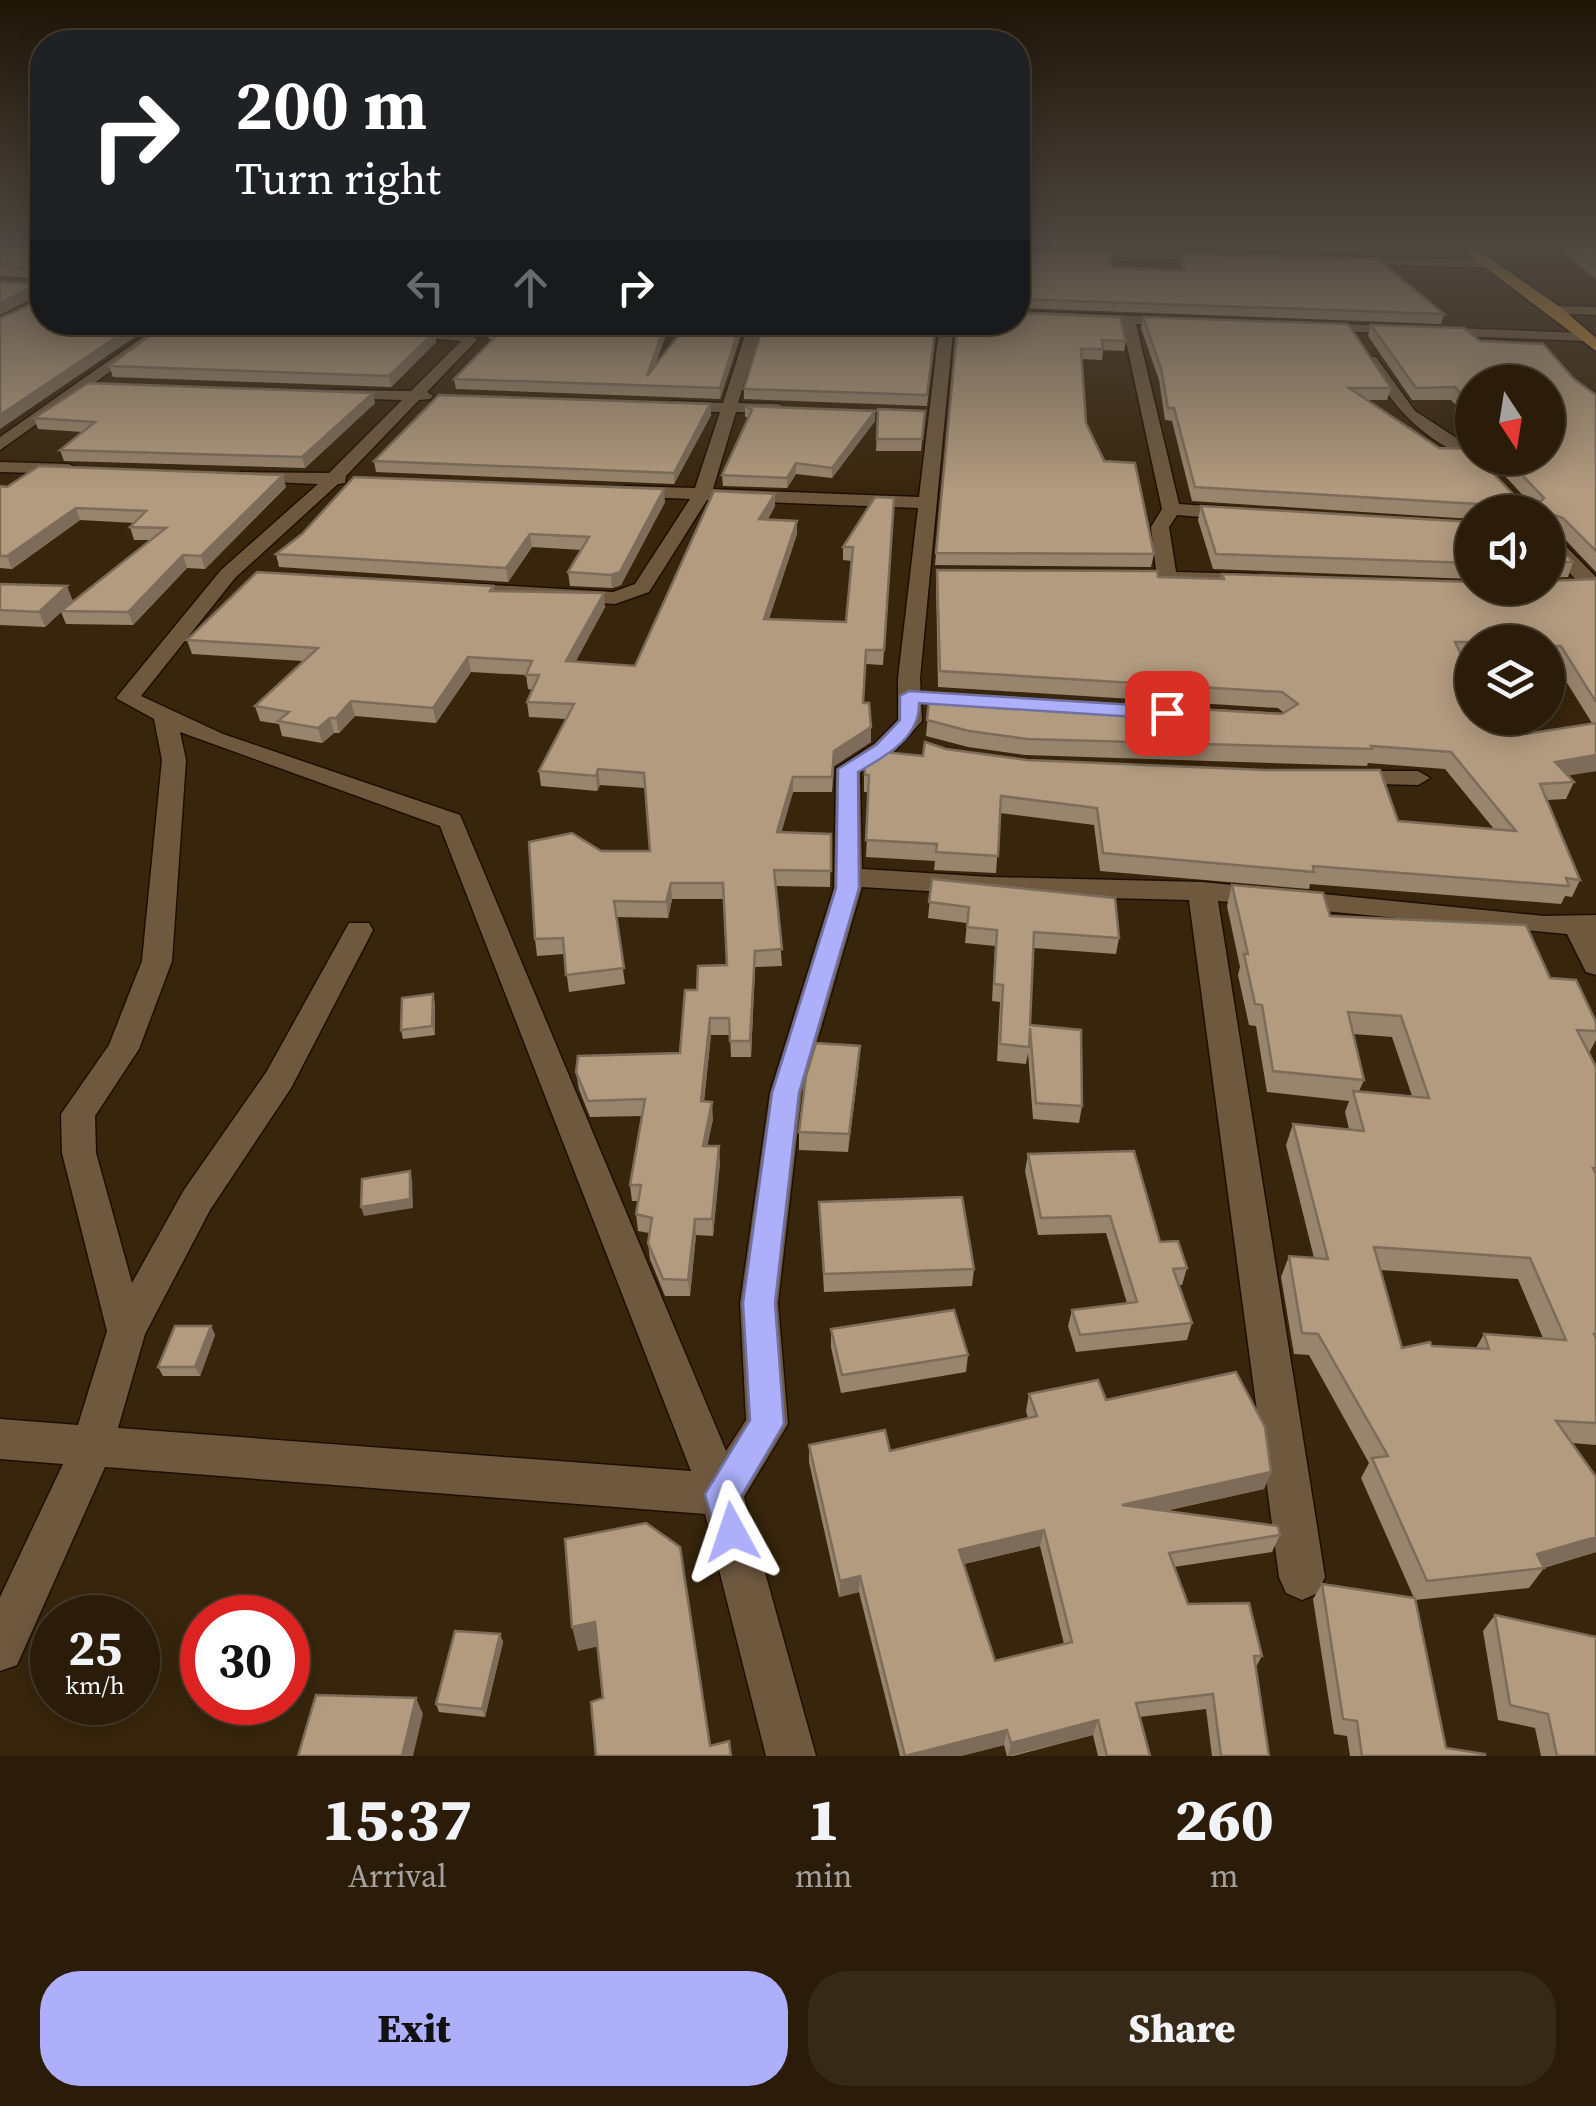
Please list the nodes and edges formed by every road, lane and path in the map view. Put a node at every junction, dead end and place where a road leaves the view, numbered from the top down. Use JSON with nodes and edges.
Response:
{"nodes":[{"id":1,"x":1129,"y":326,"type":"edge"},
{"id":2,"x":1296,"y":326,"type":"edge"},
{"id":3,"x":1352,"y":328,"type":"junction"},
{"id":4,"x":156,"y":335,"type":"edge"},
{"id":5,"x":458,"y":335,"type":"edge"},
{"id":6,"x":752,"y":335,"type":"edge"},
{"id":7,"x":944,"y":335,"type":"edge"},
{"id":8,"x":1590,"y":341,"type":"edge"},
{"id":9,"x":87,"y":384,"type":"junction"},
{"id":10,"x":107,"y":385,"type":"edge"},
{"id":11,"x":313,"y":392,"type":"edge"},
{"id":12,"x":418,"y":395,"type":"junction"},
{"id":13,"x":438,"y":396,"type":"edge"},
{"id":14,"x":654,"y":406,"type":"edge"},
{"id":15,"x":730,"y":407,"type":"junction"},
{"id":16,"x":804,"y":410,"type":"edge"},
{"id":17,"x":0,"y":445,"type":"edge"},
{"id":18,"x":1455,"y":446,"type":"edge"},
{"id":19,"x":0,"y":467,"type":"edge"},
{"id":20,"x":82,"y":470,"type":"edge"},
{"id":21,"x":236,"y":476,"type":"edge"},
{"id":22,"x":341,"y":480,"type":"junction"},
{"id":23,"x":614,"y":490,"type":"edge"},
{"id":24,"x":704,"y":492,"type":"junction"},
{"id":25,"x":930,"y":502,"type":"junction"},
{"id":26,"x":1171,"y":509,"type":"junction"},
{"id":27,"x":1249,"y":514,"type":"edge"},
{"id":28,"x":1565,"y":557,"type":"edge"},
{"id":29,"x":1102,"y":576,"type":"edge"},
{"id":30,"x":1167,"y":576,"type":"junction"},
{"id":31,"x":1277,"y":580,"type":"edge"},
{"id":32,"x":1565,"y":587,"type":"edge"},
{"id":33,"x":441,"y":588,"type":"edge"},
{"id":34,"x":164,"y":716,"type":"junction"},
{"id":35,"x":1318,"y":778,"type":"edge"},
{"id":36,"x":1418,"y":778,"type":"dead end"},
{"id":37,"x":848,"y":877,"type":"junction"},
{"id":38,"x":1202,"y":892,"type":"junction"},
{"id":39,"x":1586,"y":924,"type":"edge"},
{"id":40,"x":359,"y":930,"type":"dead end"},
{"id":41,"x":1596,"y":966,"type":"edge"},
{"id":42,"x":126,"y":1330,"type":"junction"},
{"id":43,"x":0,"y":1438,"type":"edge"},
{"id":44,"x":92,"y":1448,"type":"junction"},
{"id":45,"x":722,"y":1494,"type":"junction"},
{"id":46,"x":1302,"y":1577,"type":"dead end"},
{"id":47,"x":0,"y":1648,"type":"edge"},
{"id":48,"x":791,"y":1756,"type":"edge"}],
"edges":[{"from":1,"to":26,"type":"street"},
{"from":2,"to":3,"type":"street"},
{"from":3,"to":8,"type":"street"},
{"from":3,"to":18,"type":"street"},
{"from":4,"to":9,"type":"street"},
{"from":5,"to":12,"type":"street"},
{"from":6,"to":15,"type":"street"},
{"from":7,"to":25,"type":"street"},
{"from":9,"to":10,"type":"street"},
{"from":9,"to":17,"type":"street"},
{"from":11,"to":12,"type":"street"},
{"from":12,"to":13,"type":"street"},
{"from":12,"to":22,"type":"street"},
{"from":14,"to":15,"type":"street"},
{"from":15,"to":16,"type":"street"},
{"from":15,"to":24,"type":"street"},
{"from":19,"to":20,"type":"street"},
{"from":21,"to":22,"type":"street"},
{"from":22,"to":34,"type":"street"},
{"from":23,"to":24,"type":"street"},
{"from":24,"to":25,"type":"street"},
{"from":24,"to":33,"type":"street"},
{"from":25,"to":37,"type":"street"},
{"from":26,"to":27,"type":"street"},
{"from":26,"to":30,"type":"street"},
{"from":28,"to":32,"type":"street"},
{"from":29,"to":30,"type":"street"},
{"from":30,"to":31,"type":"street"},
{"from":34,"to":42,"type":"street"},
{"from":34,"to":45,"type":"street"},
{"from":35,"to":36,"type":"street"},
{"from":37,"to":38,"type":"street"},
{"from":37,"to":45,"type":"street"},
{"from":38,"to":39,"type":"street"},
{"from":38,"to":46,"type":"street"},
{"from":39,"to":41,"type":"street"},
{"from":40,"to":42,"type":"street"},
{"from":42,"to":44,"type":"street"},
{"from":43,"to":44,"type":"street"},
{"from":44,"to":45,"type":"street"},
{"from":44,"to":47,"type":"street"},
{"from":45,"to":48,"type":"street"}]}
